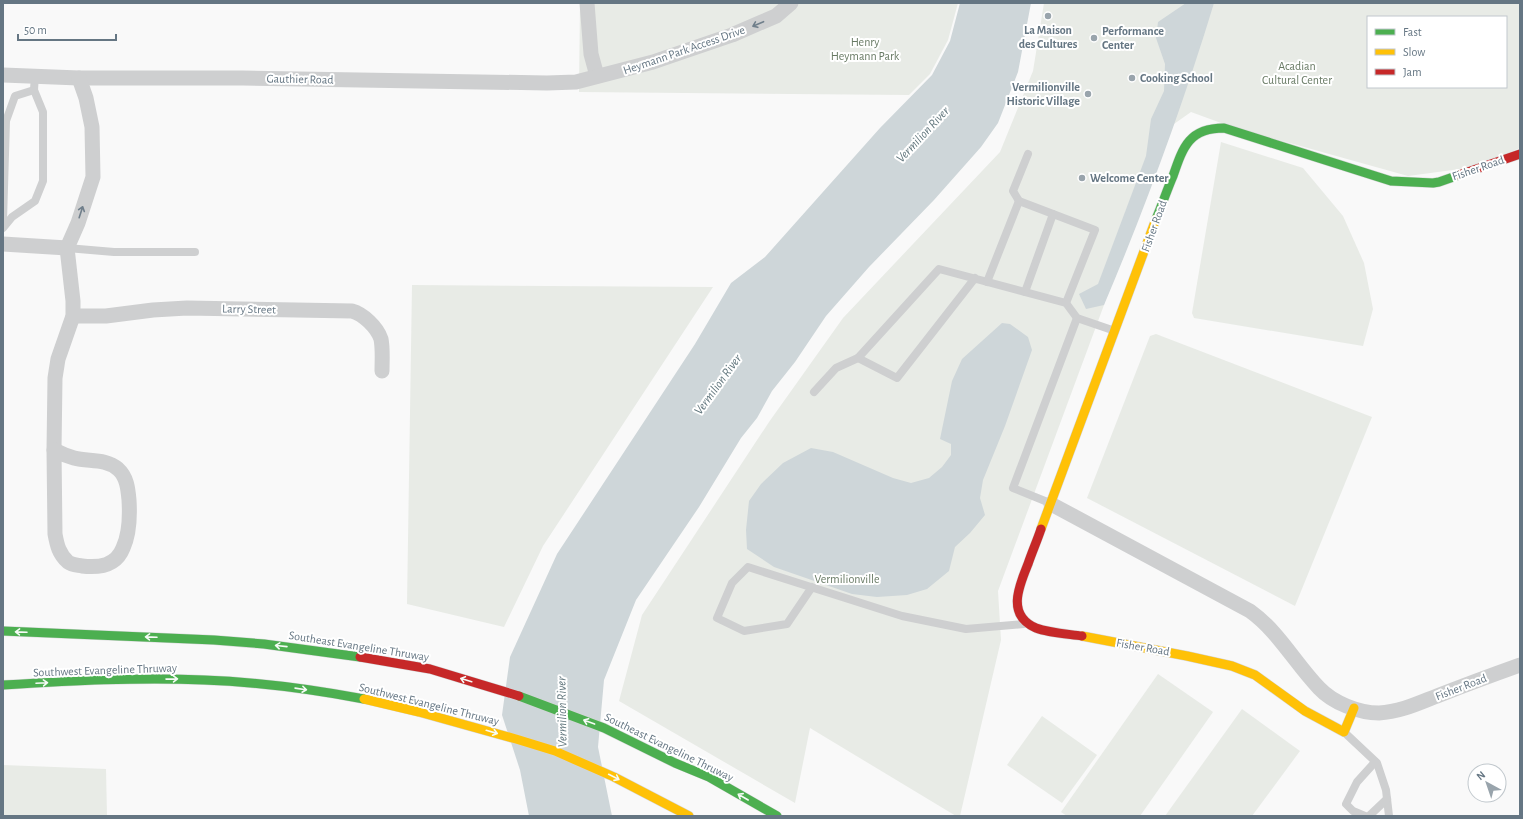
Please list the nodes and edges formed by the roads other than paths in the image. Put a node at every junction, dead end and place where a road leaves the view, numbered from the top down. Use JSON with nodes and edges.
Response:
{"nodes":[{"id":1,"x":587,"y":3,"type":"edge"},
{"id":2,"x":791,"y":3,"type":"edge"},
{"id":3,"x":3,"y":75,"type":"edge"},
{"id":4,"x":35,"y":75,"type":"junction"},
{"id":5,"x":597,"y":76,"type":"junction"},
{"id":6,"x":79,"y":78,"type":"junction"},
{"id":7,"x":34,"y":90,"type":"junction"},
{"id":8,"x":1028,"y":154,"type":"dead end"},
{"id":9,"x":1520,"y":154,"type":"edge"},
{"id":10,"x":1019,"y":201,"type":"junction"},
{"id":11,"x":1053,"y":214,"type":"junction"},
{"id":12,"x":3,"y":221,"type":"edge"},
{"id":13,"x":3,"y":228,"type":"edge"},
{"id":14,"x":3,"y":244,"type":"edge"},
{"id":15,"x":67,"y":248,"type":"junction"},
{"id":16,"x":195,"y":252,"type":"dead end"},
{"id":17,"x":975,"y":278,"type":"junction"},
{"id":18,"x":987,"y":282,"type":"junction"},
{"id":19,"x":1025,"y":292,"type":"junction"},
{"id":20,"x":1066,"y":304,"type":"junction"},
{"id":21,"x":72,"y":316,"type":"junction"},
{"id":22,"x":1077,"y":318,"type":"junction"},
{"id":23,"x":1115,"y":331,"type":"junction"},
{"id":24,"x":858,"y":358,"type":"junction"},
{"id":25,"x":382,"y":371,"type":"dead end"},
{"id":26,"x":814,"y":392,"type":"dead end"},
{"id":27,"x":54,"y":450,"type":"junction"},
{"id":28,"x":1051,"y":504,"type":"junction"},
{"id":29,"x":812,"y":587,"type":"junction"},
{"id":30,"x":1028,"y":624,"type":"junction"},
{"id":31,"x":3,"y":631,"type":"edge"},
{"id":32,"x":1520,"y":665,"type":"edge"},
{"id":33,"x":3,"y":685,"type":"edge"},
{"id":34,"x":1354,"y":708,"type":"junction"},
{"id":35,"x":1344,"y":732,"type":"junction"},
{"id":36,"x":1375,"y":762,"type":"junction"},
{"id":37,"x":1387,"y":799,"type":"junction"},
{"id":38,"x":689,"y":816,"type":"edge"},
{"id":39,"x":777,"y":816,"type":"edge"},
{"id":40,"x":1365,"y":816,"type":"edge"},
{"id":41,"x":1369,"y":816,"type":"edge"},
{"id":42,"x":1389,"y":816,"type":"edge"}],
"edges":[{"from":1,"to":5,"type":"street"},
{"from":2,"to":5,"type":"street","name":"Heymann Park Access Drive","one_way":true},
{"from":3,"to":4,"type":"street","name":"Gauthier Road"},
{"from":4,"to":6,"type":"street","name":"Gauthier Road"},
{"from":4,"to":7,"type":"lane"},
{"from":5,"to":6,"type":"street","name":"Gauthier Road"},
{"from":15,"to":6,"type":"street","one_way":true},
{"from":7,"to":12,"type":"lane"},
{"from":7,"to":13,"type":"lane"},
{"from":8,"to":10,"type":"lane"},
{"from":9,"to":23,"type":"main road","name":"Fisher Road"},
{"from":10,"to":11,"type":"lane"},
{"from":10,"to":18,"type":"lane"},
{"from":11,"to":19,"type":"lane"},
{"from":11,"to":20,"type":"lane"},
{"from":14,"to":15,"type":"street"},
{"from":15,"to":16,"type":"lane"},
{"from":15,"to":21,"type":"street"},
{"from":17,"to":18,"type":"lane"},
{"from":17,"to":24,"type":"lane"},
{"from":17,"to":24,"type":"lane"},
{"from":18,"to":19,"type":"lane"},
{"from":19,"to":20,"type":"lane"},
{"from":20,"to":22,"type":"lane"},
{"from":21,"to":25,"type":"street","name":"Larry Street"},
{"from":21,"to":27,"type":"street"},
{"from":22,"to":23,"type":"lane"},
{"from":22,"to":28,"type":"lane"},
{"from":23,"to":28,"type":"main road","name":"Fisher Road"},
{"from":24,"to":26,"type":"lane"},
{"from":27,"to":27,"type":"street"},
{"from":28,"to":30,"type":"main road","name":"Fisher Road"},
{"from":28,"to":34,"type":"street","name":"Fisher Road"},
{"from":29,"to":29,"type":"lane"},
{"from":29,"to":30,"type":"lane"},
{"from":30,"to":35,"type":"main road","name":"Fisher Road"},
{"from":39,"to":31,"type":"main road","name":"Southeast Evangeline Thruway","one_way":true},
{"from":32,"to":34,"type":"street","name":"Fisher Road"},
{"from":33,"to":38,"type":"main road","name":"Southwest Evangeline Thruway","one_way":true},
{"from":34,"to":35,"type":"main road"},
{"from":35,"to":36,"type":"lane"},
{"from":36,"to":37,"type":"lane"},
{"from":36,"to":40,"type":"lane"},
{"from":37,"to":41,"type":"lane"},
{"from":37,"to":42,"type":"lane"}]}
